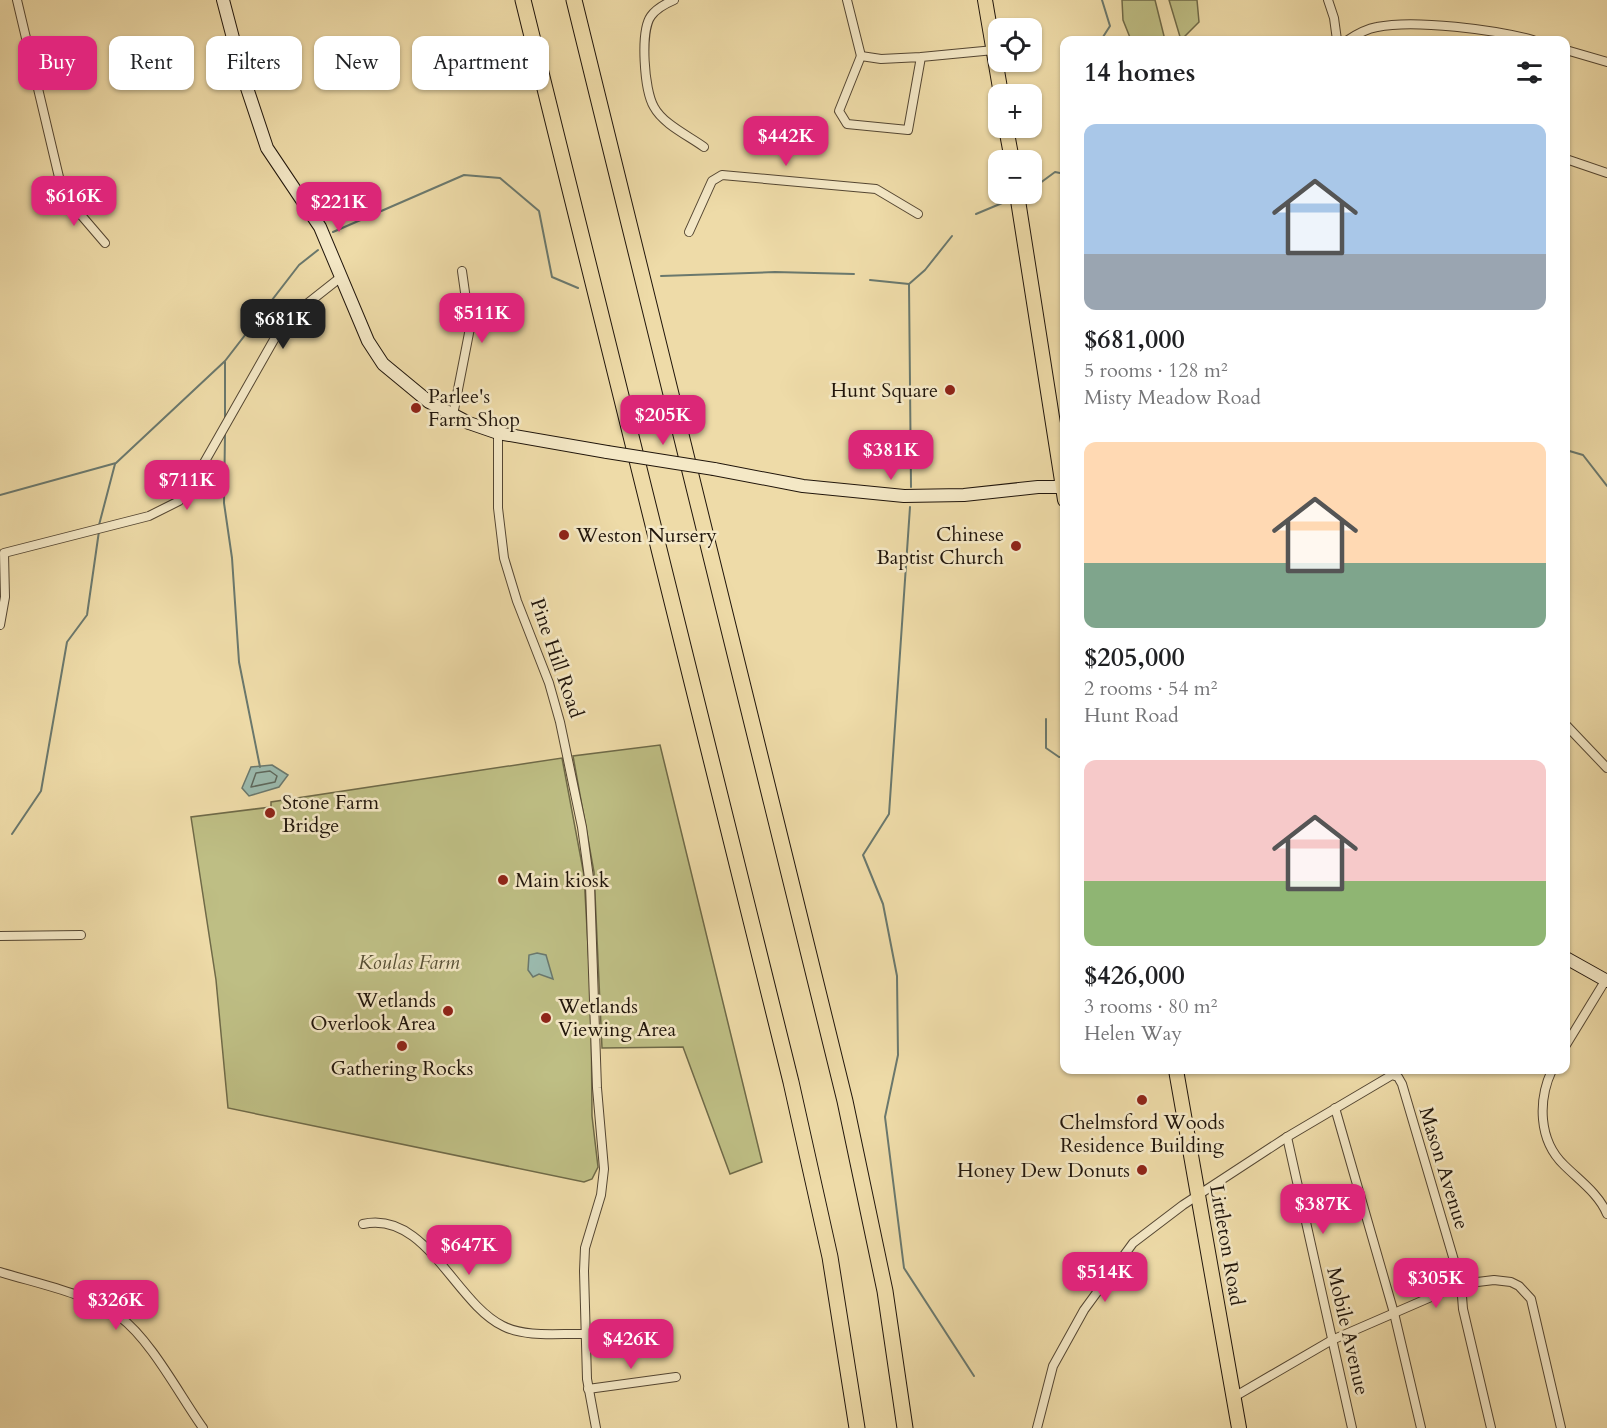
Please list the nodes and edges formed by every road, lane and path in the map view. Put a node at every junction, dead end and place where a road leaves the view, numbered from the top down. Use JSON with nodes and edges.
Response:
{"nodes":[{"id":1,"x":17,"y":0,"type":"edge"},
{"id":2,"x":223,"y":0,"type":"edge"},
{"id":3,"x":523,"y":0,"type":"edge"},
{"id":4,"x":574,"y":0,"type":"edge"},
{"id":5,"x":674,"y":0,"type":"edge"},
{"id":6,"x":847,"y":0,"type":"edge"},
{"id":7,"x":985,"y":0,"type":"edge"},
{"id":8,"x":1328,"y":0,"type":"edge"},
{"id":9,"x":988,"y":18,"type":"edge"},
{"id":10,"x":1336,"y":36,"type":"edge"},
{"id":11,"x":1356,"y":36,"type":"edge"},
{"id":12,"x":1513,"y":36,"type":"edge"},
{"id":13,"x":988,"y":51,"type":"edge"},
{"id":14,"x":1570,"y":51,"type":"edge"},
{"id":15,"x":861,"y":56,"type":"junction"},
{"id":16,"x":921,"y":57,"type":"junction"},
{"id":17,"x":1607,"y":62,"type":"edge"},
{"id":18,"x":704,"y":147,"type":"dead end"},
{"id":19,"x":1570,"y":160,"type":"edge"},
{"id":20,"x":1607,"y":172,"type":"edge"},
{"id":21,"x":1019,"y":204,"type":"edge"},
{"id":22,"x":918,"y":214,"type":"dead end"},
{"id":23,"x":689,"y":232,"type":"dead end"},
{"id":24,"x":105,"y":243,"type":"dead end"},
{"id":25,"x":462,"y":271,"type":"dead end"},
{"id":26,"x":341,"y":277,"type":"junction"},
{"id":27,"x":453,"y":415,"type":"junction"},
{"id":28,"x":498,"y":433,"type":"junction"},
{"id":29,"x":1060,"y":466,"type":"edge"},
{"id":30,"x":1060,"y":491,"type":"edge"},
{"id":31,"x":2,"y":551,"type":"edge"},
{"id":32,"x":0,"y":625,"type":"edge"},
{"id":33,"x":1570,"y":729,"type":"edge"},
{"id":34,"x":1607,"y":768,"type":"edge"},
{"id":35,"x":81,"y":934,"type":"dead end"},
{"id":36,"x":0,"y":936,"type":"edge"},
{"id":37,"x":1570,"y":960,"type":"edge"},
{"id":38,"x":1606,"y":981,"type":"edge"},
{"id":39,"x":1570,"y":1039,"type":"edge"},
{"id":40,"x":1177,"y":1074,"type":"edge"},
{"id":41,"x":1550,"y":1074,"type":"edge"},
{"id":42,"x":1335,"y":1107,"type":"junction"},
{"id":43,"x":1287,"y":1137,"type":"junction"},
{"id":44,"x":1198,"y":1195,"type":"junction"},
{"id":45,"x":1607,"y":1214,"type":"edge"},
{"id":46,"x":363,"y":1224,"type":"dead end"},
{"id":47,"x":0,"y":1272,"type":"edge"},
{"id":48,"x":1461,"y":1284,"type":"junction"},
{"id":49,"x":1394,"y":1313,"type":"junction"},
{"id":50,"x":586,"y":1334,"type":"junction"},
{"id":51,"x":1332,"y":1340,"type":"junction"},
{"id":52,"x":676,"y":1377,"type":"dead end"},
{"id":53,"x":588,"y":1389,"type":"junction"},
{"id":54,"x":1234,"y":1397,"type":"junction"},
{"id":55,"x":203,"y":1428,"type":"edge"},
{"id":56,"x":596,"y":1428,"type":"edge"},
{"id":57,"x":857,"y":1428,"type":"edge"},
{"id":58,"x":905,"y":1428,"type":"edge"},
{"id":59,"x":1037,"y":1428,"type":"edge"},
{"id":60,"x":1239,"y":1428,"type":"edge"},
{"id":61,"x":1352,"y":1428,"type":"edge"},
{"id":62,"x":1420,"y":1428,"type":"edge"},
{"id":63,"x":1491,"y":1428,"type":"edge"},
{"id":64,"x":1561,"y":1428,"type":"edge"}],
"edges":[{"from":1,"to":24,"type":"street"},
{"from":2,"to":26,"type":"street"},
{"from":3,"to":57,"type":"highway"},
{"from":4,"to":58,"type":"highway"},
{"from":5,"to":18,"type":"street"},
{"from":6,"to":15,"type":"street"},
{"from":7,"to":9,"type":"main road"},
{"from":8,"to":10,"type":"street"},
{"from":11,"to":12,"type":"street"},
{"from":13,"to":16,"type":"street"},
{"from":14,"to":17,"type":"street"},
{"from":15,"to":16,"type":"street"},
{"from":15,"to":16,"type":"street"},
{"from":19,"to":20,"type":"street"},
{"from":21,"to":29,"type":"main road"},
{"from":22,"to":23,"type":"street"},
{"from":25,"to":27,"type":"street"},
{"from":26,"to":27,"type":"street"},
{"from":26,"to":31,"type":"street"},
{"from":27,"to":28,"type":"street"},
{"from":28,"to":30,"type":"street","bridge":true},
{"from":28,"to":50,"type":"street","name":"Pine Hill Road"},
{"from":31,"to":32,"type":"street"},
{"from":33,"to":34,"type":"street"},
{"from":35,"to":36,"type":"street"},
{"from":37,"to":38,"type":"street"},
{"from":38,"to":39,"type":"street"},
{"from":40,"to":44,"type":"main road","name":"Littleton Road"},
{"from":41,"to":45,"type":"street"},
{"from":42,"to":43,"type":"street","name":"Mason Avenue"},
{"from":42,"to":48,"type":"street","name":"Mason Avenue"},
{"from":42,"to":49,"type":"street"},
{"from":43,"to":44,"type":"street","name":"Mason Avenue"},
{"from":43,"to":51,"type":"street","name":"Mobile Avenue"},
{"from":44,"to":54,"type":"main road","name":"Littleton Road"},
{"from":44,"to":59,"type":"street","name":"Mason Avenue"},
{"from":46,"to":50,"type":"street"},
{"from":47,"to":55,"type":"street"},
{"from":48,"to":49,"type":"street"},
{"from":48,"to":63,"type":"street","name":"Mason Avenue"},
{"from":48,"to":64,"type":"street"},
{"from":49,"to":51,"type":"street"},
{"from":49,"to":62,"type":"street"},
{"from":50,"to":53,"type":"street","name":"Pine Hill Road"},
{"from":51,"to":54,"type":"street"},
{"from":51,"to":61,"type":"street","name":"Mobile Avenue"},
{"from":52,"to":53,"type":"street"},
{"from":53,"to":56,"type":"street","name":"Pine Hill Road"},
{"from":54,"to":60,"type":"main road","name":"Littleton Road"}]}
